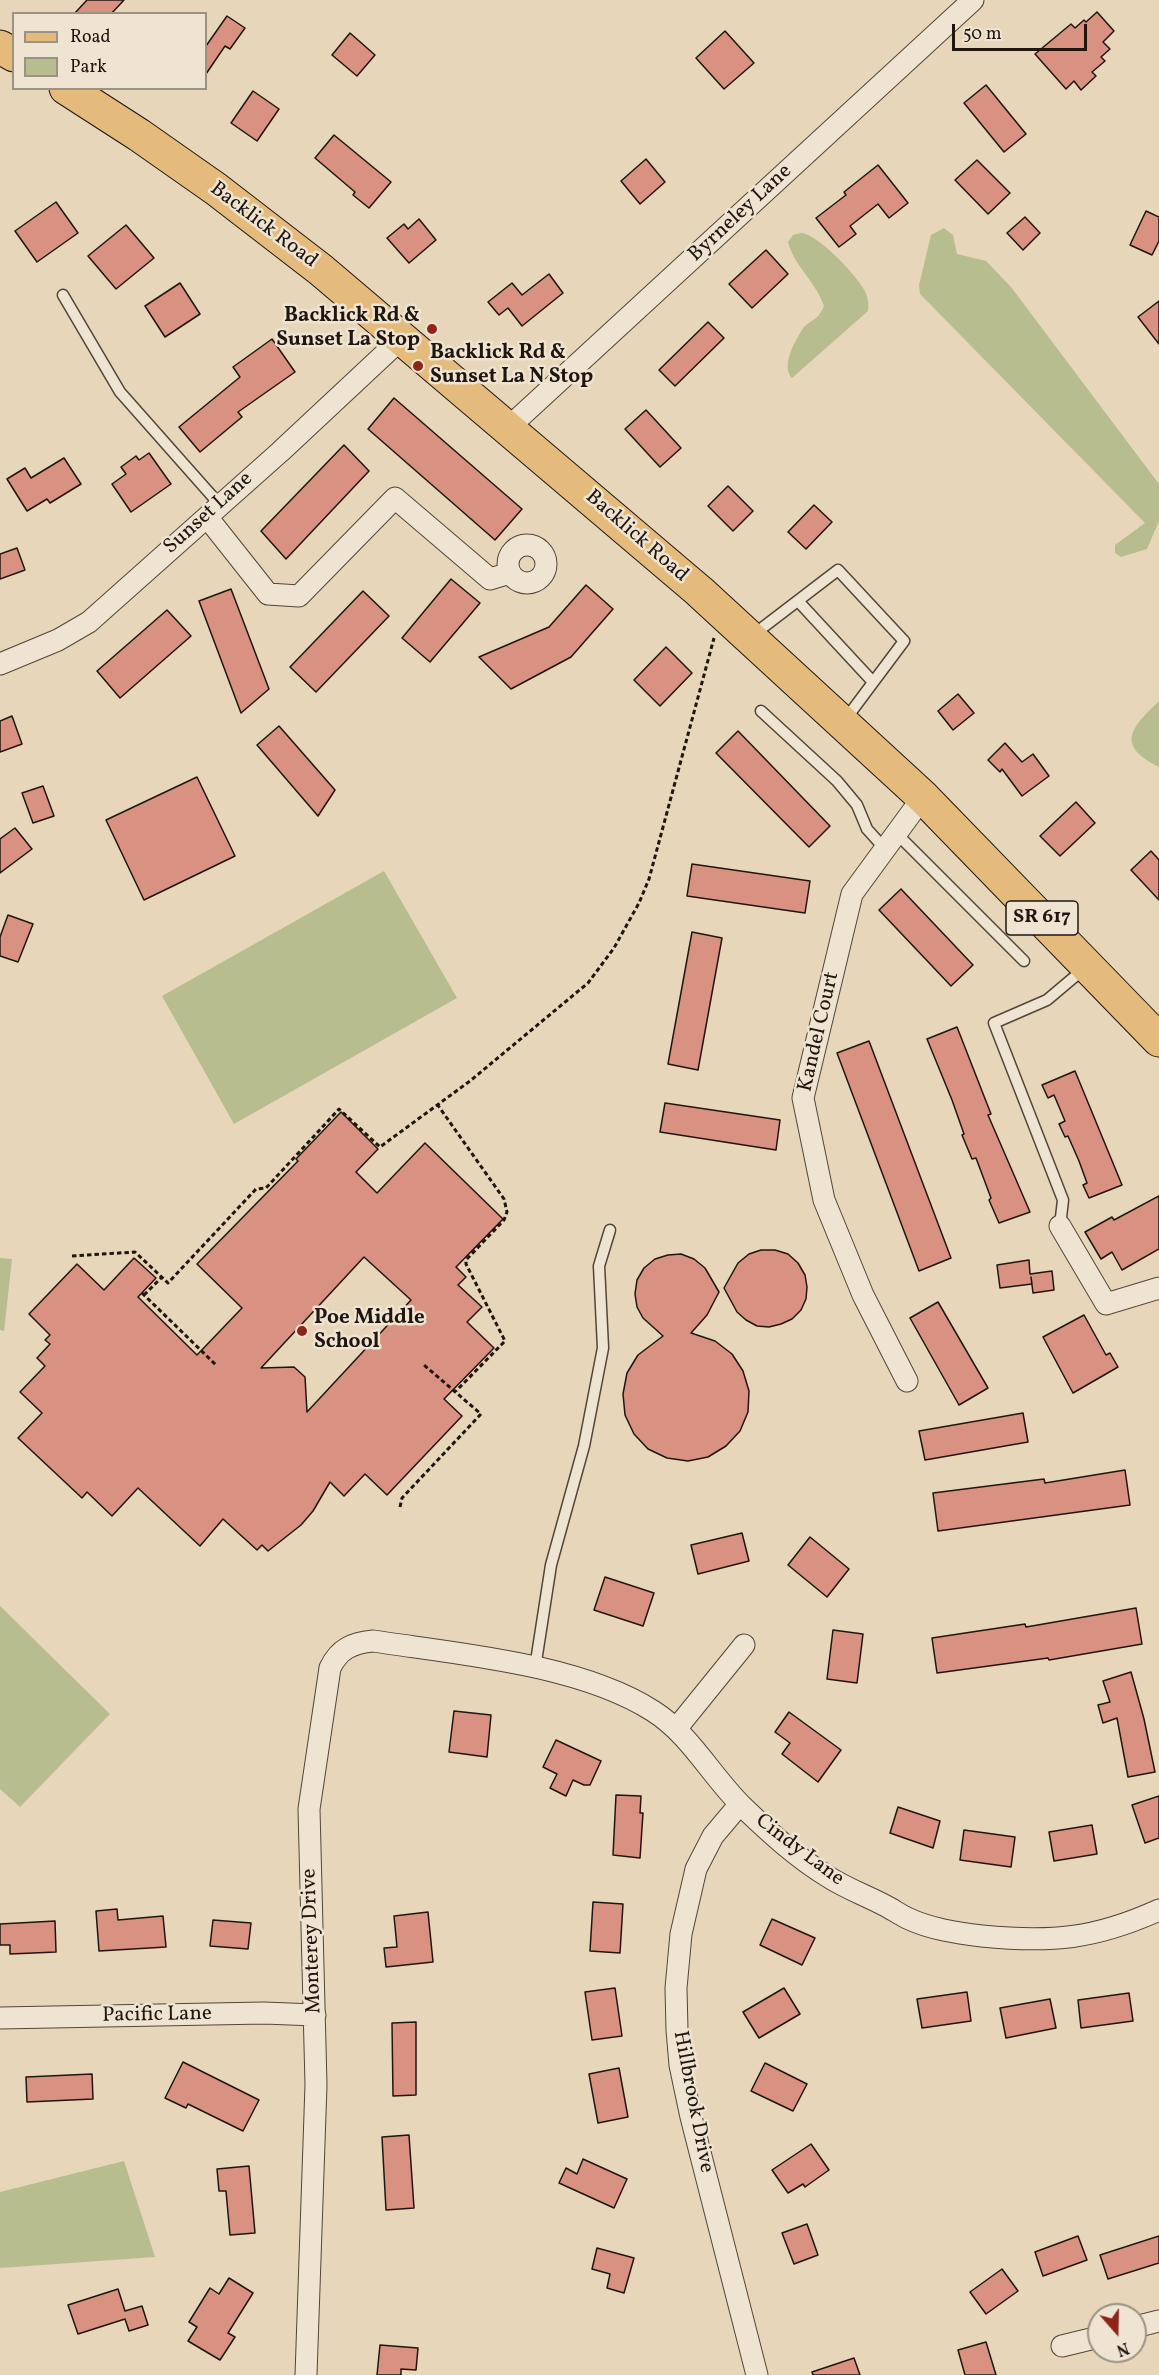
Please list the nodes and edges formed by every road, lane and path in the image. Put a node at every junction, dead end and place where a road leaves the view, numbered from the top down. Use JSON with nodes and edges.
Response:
{"nodes":[{"id":1,"x":973,"y":0,"type":"edge"},
{"id":2,"x":69,"y":90,"type":"edge"},
{"id":3,"x":63,"y":296,"type":"dead end"},
{"id":4,"x":402,"y":338,"type":"junction"},
{"id":5,"x":508,"y":428,"type":"junction"},
{"id":6,"x":214,"y":511,"type":"junction"},
{"id":7,"x":510,"y":573,"type":"dead end"},
{"id":8,"x":798,"y":601,"type":"junction"},
{"id":9,"x":725,"y":615,"type":"junction"},
{"id":10,"x":750,"y":638,"type":"junction"},
{"id":11,"x":0,"y":664,"type":"edge"},
{"id":12,"x":873,"y":682,"type":"junction"},
{"id":13,"x":761,"y":711,"type":"dead end"},
{"id":14,"x":843,"y":723,"type":"junction"},
{"id":15,"x":923,"y":797,"type":"junction"},
{"id":16,"x":890,"y":841,"type":"junction"},
{"id":17,"x":1024,"y":961,"type":"dead end"},
{"id":18,"x":1088,"y":965,"type":"junction"},
{"id":19,"x":1159,"y":1040,"type":"edge"},
{"id":20,"x":437,"y":1104,"type":"junction"},
{"id":21,"x":1060,"y":1226,"type":"joint"},
{"id":22,"x":610,"y":1230,"type":"dead end"},
{"id":23,"x":72,"y":1257,"type":"dead end"},
{"id":24,"x":162,"y":1277,"type":"junction"},
{"id":25,"x":1159,"y":1288,"type":"edge"},
{"id":26,"x":216,"y":1365,"type":"dead end"},
{"id":27,"x":424,"y":1365,"type":"dead end"},
{"id":28,"x":907,"y":1381,"type":"dead end"},
{"id":29,"x":456,"y":1391,"type":"junction"},
{"id":30,"x":400,"y":1507,"type":"dead end"},
{"id":31,"x":744,"y":1645,"type":"dead end"},
{"id":32,"x":477,"y":1658,"type":"joint"},
{"id":33,"x":535,"y":1668,"type":"junction"},
{"id":34,"x":676,"y":1729,"type":"junction"},
{"id":35,"x":740,"y":1804,"type":"junction"},
{"id":36,"x":1159,"y":1910,"type":"edge"},
{"id":37,"x":315,"y":2015,"type":"junction"},
{"id":38,"x":0,"y":2018,"type":"edge"},
{"id":39,"x":1087,"y":2340,"type":"edge"},
{"id":40,"x":1062,"y":2346,"type":"dead end"},
{"id":41,"x":306,"y":2375,"type":"edge"},
{"id":42,"x":757,"y":2375,"type":"edge"}],
"edges":[{"from":1,"to":5,"type":"street","name":"Byrneley Lane"},
{"from":2,"to":4,"type":"main road","name":"Backlick Road","number":"SR 617"},
{"from":3,"to":6,"type":"lane"},
{"from":4,"to":5,"type":"main road","name":"Backlick Road","number":"SR 617"},
{"from":4,"to":6,"type":"street","name":"Sunset Lane"},
{"from":5,"to":9,"type":"main road","name":"Backlick Road","number":"SR 617"},
{"from":6,"to":7,"type":"street"},
{"from":6,"to":11,"type":"street","name":"Sunset Lane"},
{"from":8,"to":10,"type":"lane"},
{"from":8,"to":12,"type":"lane"},
{"from":8,"to":12,"type":"lane"},
{"from":9,"to":10,"type":"main road","name":"Backlick Road","number":"SR 617"},
{"from":9,"to":20,"type":"path"},
{"from":10,"to":14,"type":"main road","name":"Backlick Road","number":"SR 617"},
{"from":12,"to":14,"type":"lane"},
{"from":13,"to":16,"type":"lane"},
{"from":14,"to":15,"type":"main road","name":"Backlick Road","number":"SR 617"},
{"from":15,"to":16,"type":"street","name":"Kandel Court"},
{"from":15,"to":18,"type":"main road","name":"Backlick Road","number":"SR 617"},
{"from":16,"to":17,"type":"lane"},
{"from":16,"to":28,"type":"street","name":"Kandel Court"},
{"from":18,"to":19,"type":"main road","name":"Backlick Road","number":"SR 617"},
{"from":18,"to":21,"type":"lane"},
{"from":20,"to":24,"type":"path"},
{"from":20,"to":29,"type":"path"},
{"from":21,"to":25,"type":"street"},
{"from":22,"to":33,"type":"lane"},
{"from":23,"to":24,"type":"path"},
{"from":24,"to":26,"type":"path"},
{"from":27,"to":29,"type":"path"},
{"from":29,"to":30,"type":"path"},
{"from":31,"to":34,"type":"street"},
{"from":32,"to":33,"type":"street","name":"Cindy Lane"},
{"from":32,"to":37,"type":"street","name":"Monterey Drive"},
{"from":33,"to":34,"type":"street","name":"Cindy Lane"},
{"from":34,"to":35,"type":"street","name":"Cindy Lane"},
{"from":35,"to":36,"type":"street","name":"Cindy Lane"},
{"from":35,"to":42,"type":"street","name":"Hillbrook Drive"},
{"from":37,"to":38,"type":"street","name":"Pacific Lane"},
{"from":37,"to":41,"type":"street","name":"Monterey Drive"},
{"from":39,"to":40,"type":"street"}]}
